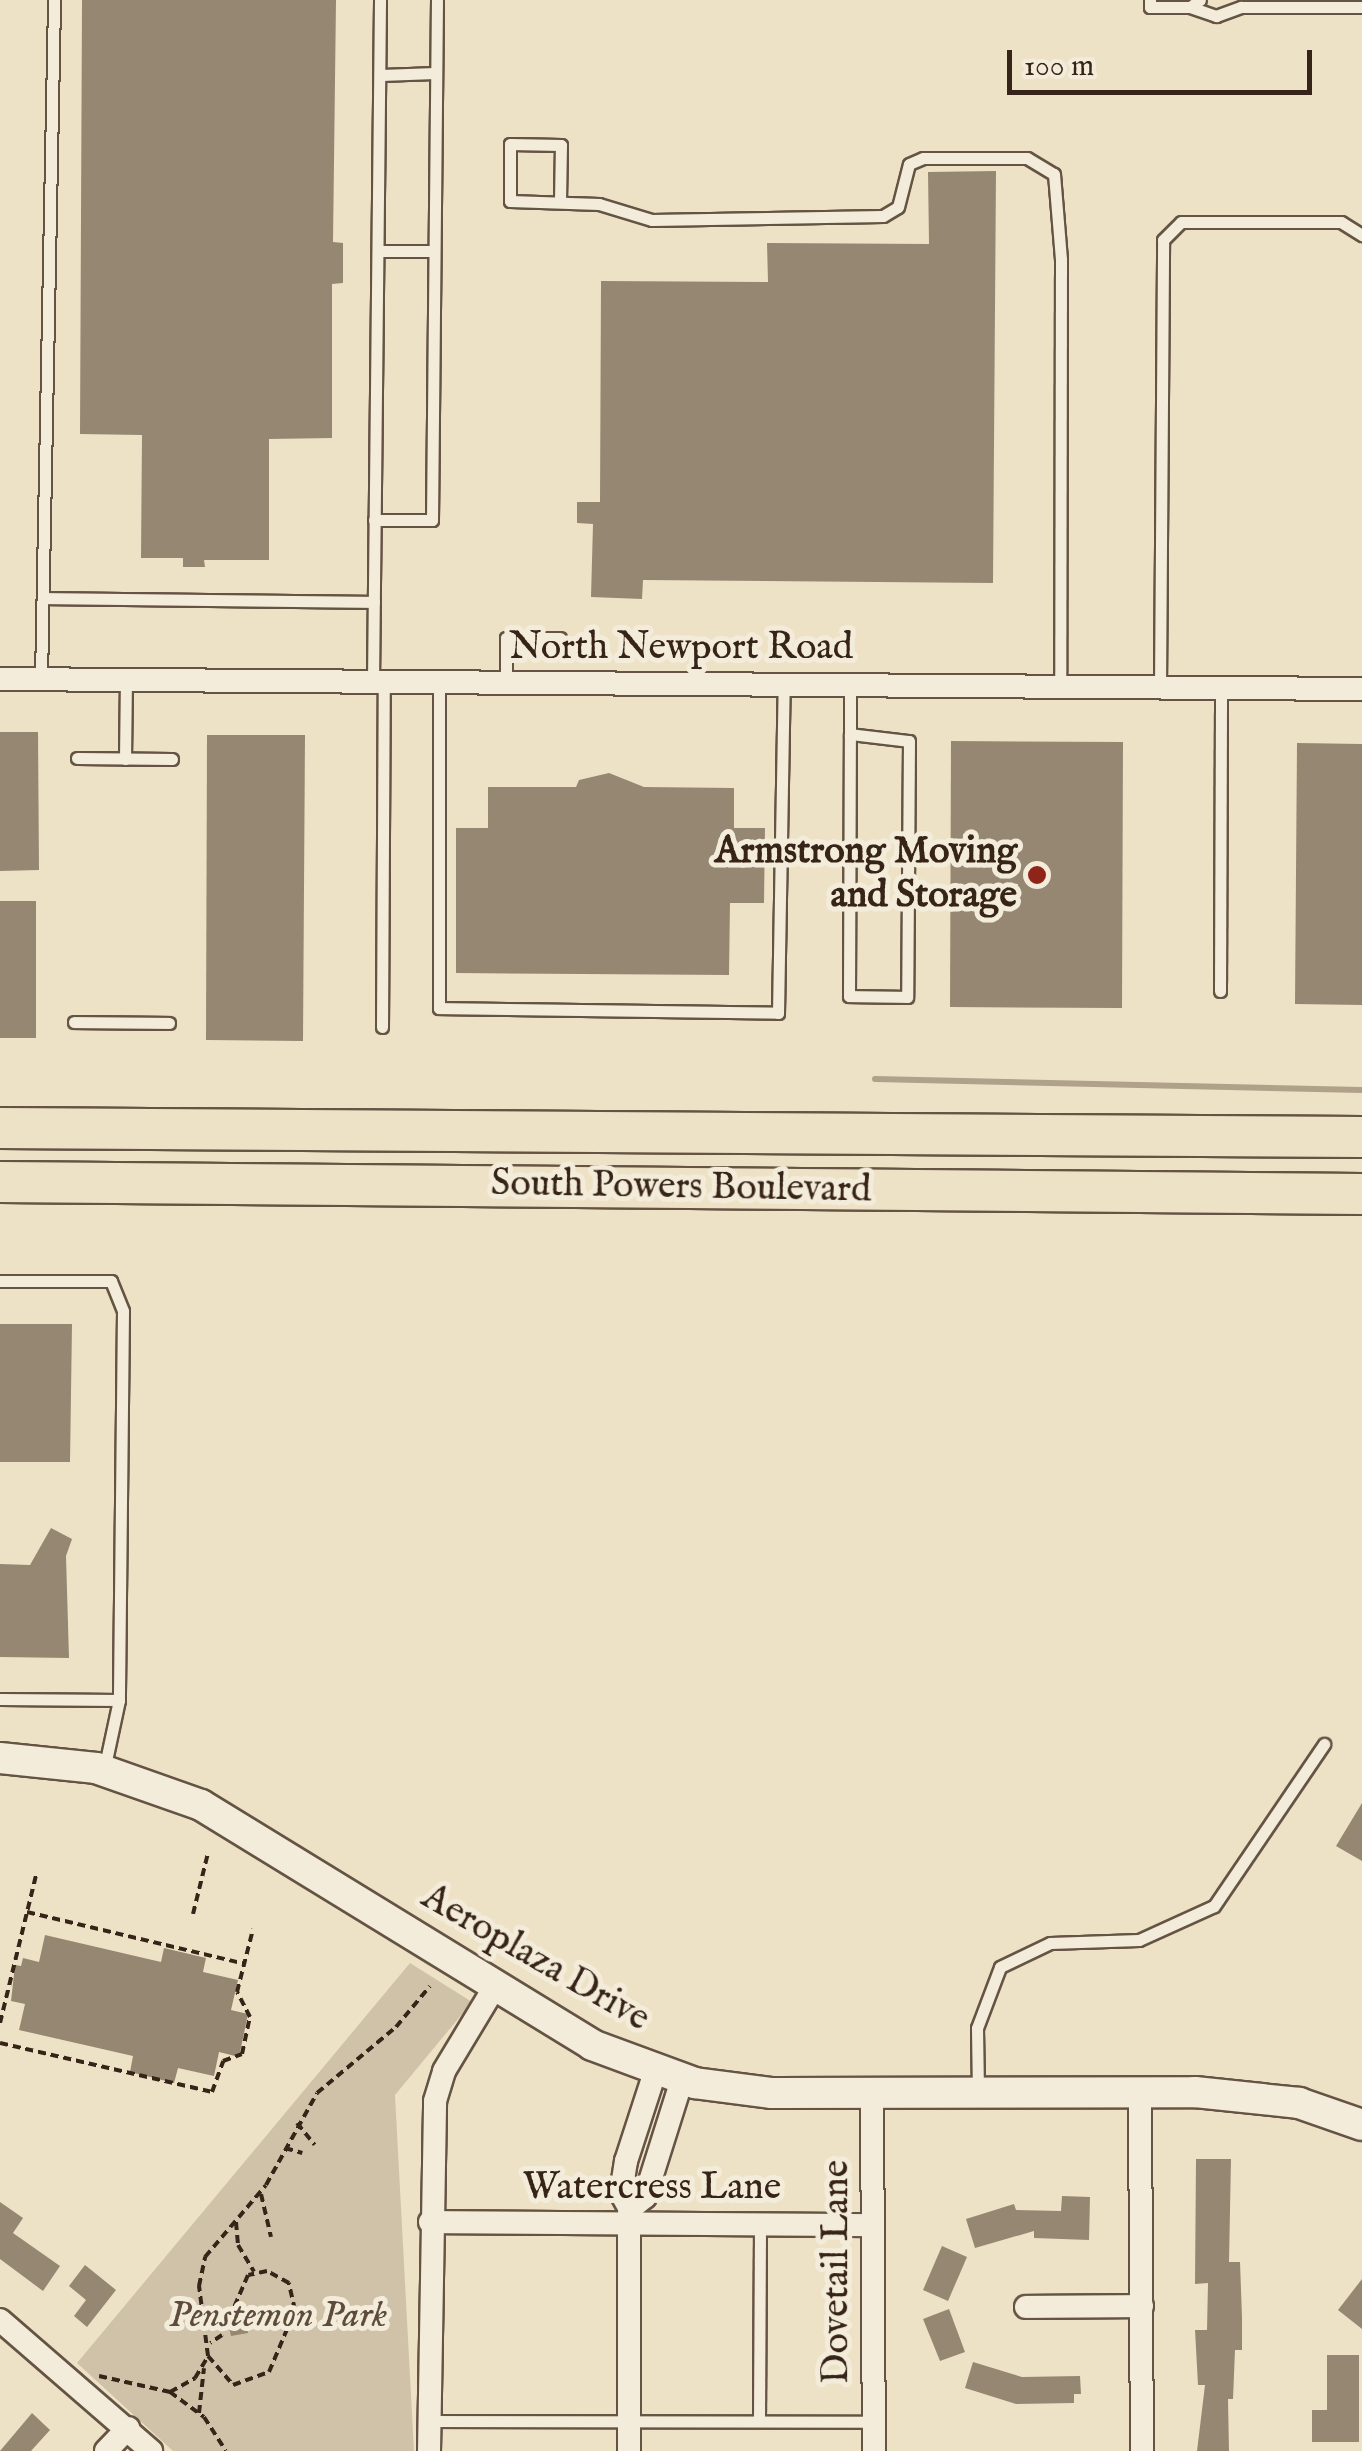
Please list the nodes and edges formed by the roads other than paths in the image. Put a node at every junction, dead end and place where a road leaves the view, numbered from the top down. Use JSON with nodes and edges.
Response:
{"nodes":[{"id":1,"x":54,"y":0,"type":"edge"},
{"id":2,"x":380,"y":0,"type":"edge"},
{"id":3,"x":437,"y":0,"type":"edge"},
{"id":4,"x":1150,"y":0,"type":"edge"},
{"id":5,"x":1195,"y":3,"type":"edge"},
{"id":6,"x":1236,"y":4,"type":"edge"},
{"id":7,"x":1362,"y":7,"type":"edge"},
{"id":8,"x":436,"y":73,"type":"junction"},
{"id":9,"x":380,"y":74,"type":"junction"},
{"id":10,"x":560,"y":201,"type":"junction"},
{"id":11,"x":1362,"y":236,"type":"edge"},
{"id":12,"x":378,"y":250,"type":"junction"},
{"id":13,"x":434,"y":250,"type":"junction"},
{"id":14,"x":374,"y":520,"type":"junction"},
{"id":15,"x":43,"y":598,"type":"junction"},
{"id":16,"x":374,"y":602,"type":"junction"},
{"id":17,"x":560,"y":638,"type":"dead end"},
{"id":18,"x":0,"y":679,"type":"edge"},
{"id":19,"x":41,"y":679,"type":"junction"},
{"id":20,"x":126,"y":680,"type":"junction"},
{"id":21,"x":379,"y":682,"type":"junction"},
{"id":22,"x":440,"y":682,"type":"junction"},
{"id":23,"x":506,"y":683,"type":"junction"},
{"id":24,"x":784,"y":685,"type":"junction"},
{"id":25,"x":850,"y":685,"type":"junction"},
{"id":26,"x":1060,"y":687,"type":"junction"},
{"id":27,"x":1160,"y":688,"type":"junction"},
{"id":28,"x":1221,"y":688,"type":"junction"},
{"id":29,"x":1362,"y":689,"type":"edge"},
{"id":30,"x":850,"y":734,"type":"junction"},
{"id":31,"x":77,"y":758,"type":"dead end"},
{"id":32,"x":125,"y":759,"type":"junction"},
{"id":33,"x":172,"y":759,"type":"dead end"},
{"id":34,"x":1220,"y":991,"type":"dead end"},
{"id":35,"x":74,"y":1022,"type":"dead end"},
{"id":36,"x":169,"y":1023,"type":"dead end"},
{"id":37,"x":382,"y":1027,"type":"dead end"},
{"id":38,"x":0,"y":1128,"type":"edge"},
{"id":39,"x":1362,"y":1137,"type":"edge"},
{"id":40,"x":0,"y":1182,"type":"edge"},
{"id":41,"x":1362,"y":1194,"type":"edge"},
{"id":42,"x":0,"y":1282,"type":"edge"},
{"id":43,"x":0,"y":1699,"type":"edge"},
{"id":44,"x":119,"y":1700,"type":"junction"},
{"id":45,"x":1324,"y":1744,"type":"dead end"},
{"id":46,"x":0,"y":1758,"type":"edge"},
{"id":47,"x":104,"y":1770,"type":"junction"},
{"id":48,"x":494,"y":1988,"type":"junction"},
{"id":49,"x":668,"y":2076,"type":"junction"},
{"id":50,"x":1140,"y":2091,"type":"junction"},
{"id":51,"x":872,"y":2092,"type":"junction"},
{"id":52,"x":978,"y":2092,"type":"junction"},
{"id":53,"x":1362,"y":2125,"type":"edge"},
{"id":54,"x":629,"y":2216,"type":"junction"},
{"id":55,"x":430,"y":2222,"type":"junction"},
{"id":56,"x":760,"y":2224,"type":"junction"},
{"id":57,"x":873,"y":2225,"type":"junction"},
{"id":58,"x":1142,"y":2306,"type":"junction"},
{"id":59,"x":1026,"y":2307,"type":"dead end"},
{"id":60,"x":0,"y":2320,"type":"edge"},
{"id":61,"x":427,"y":2420,"type":"junction"},
{"id":62,"x":759,"y":2420,"type":"junction"},
{"id":63,"x":629,"y":2421,"type":"junction"},
{"id":64,"x":874,"y":2422,"type":"junction"},
{"id":65,"x":128,"y":2428,"type":"junction"},
{"id":66,"x":106,"y":2451,"type":"edge"},
{"id":67,"x":151,"y":2451,"type":"edge"},
{"id":68,"x":430,"y":2451,"type":"edge"},
{"id":69,"x":630,"y":2451,"type":"edge"},
{"id":70,"x":874,"y":2451,"type":"edge"},
{"id":71,"x":1142,"y":2451,"type":"edge"}],
"edges":[{"from":1,"to":15,"type":"lane"},
{"from":2,"to":9,"type":"lane"},
{"from":3,"to":8,"type":"lane"},
{"from":4,"to":5,"type":"lane"},
{"from":5,"to":6,"type":"lane"},
{"from":6,"to":7,"type":"lane"},
{"from":8,"to":9,"type":"lane"},
{"from":8,"to":13,"type":"lane"},
{"from":9,"to":12,"type":"lane"},
{"from":10,"to":10,"type":"lane"},
{"from":10,"to":26,"type":"lane"},
{"from":11,"to":27,"type":"lane"},
{"from":12,"to":13,"type":"lane"},
{"from":12,"to":14,"type":"lane"},
{"from":13,"to":14,"type":"lane"},
{"from":14,"to":16,"type":"lane"},
{"from":15,"to":16,"type":"lane"},
{"from":15,"to":19,"type":"lane"},
{"from":16,"to":21,"type":"lane"},
{"from":17,"to":23,"type":"lane"},
{"from":18,"to":19,"type":"street","name":"North Newport Road"},
{"from":19,"to":20,"type":"street","name":"North Newport Road"},
{"from":20,"to":21,"type":"street","name":"North Newport Road"},
{"from":20,"to":32,"type":"lane"},
{"from":21,"to":22,"type":"street","name":"North Newport Road"},
{"from":21,"to":37,"type":"lane"},
{"from":22,"to":23,"type":"street","name":"North Newport Road"},
{"from":22,"to":24,"type":"lane"},
{"from":23,"to":24,"type":"street","name":"North Newport Road"},
{"from":24,"to":25,"type":"street","name":"North Newport Road"},
{"from":25,"to":26,"type":"street","name":"North Newport Road"},
{"from":25,"to":30,"type":"lane"},
{"from":26,"to":27,"type":"street","name":"North Newport Road"},
{"from":27,"to":28,"type":"street","name":"North Newport Road"},
{"from":28,"to":29,"type":"street","name":"North Newport Road"},
{"from":28,"to":34,"type":"lane"},
{"from":30,"to":30,"type":"lane"},
{"from":31,"to":32,"type":"lane"},
{"from":32,"to":33,"type":"lane"},
{"from":35,"to":36,"type":"lane"},
{"from":38,"to":39,"type":"highway","name":"South Powers Boulevard"},
{"from":40,"to":41,"type":"highway","name":"South Powers Boulevard"},
{"from":42,"to":44,"type":"lane"},
{"from":43,"to":44,"type":"lane"},
{"from":44,"to":47,"type":"lane"},
{"from":45,"to":52,"type":"lane"},
{"from":46,"to":47,"type":"street","name":"Aeroplaza Drive"},
{"from":47,"to":48,"type":"street","name":"Aeroplaza Drive"},
{"from":48,"to":49,"type":"street","name":"Aeroplaza Drive"},
{"from":48,"to":55,"type":"street"},
{"from":49,"to":51,"type":"street","name":"Aeroplaza Drive"},
{"from":49,"to":54,"type":"street"},
{"from":50,"to":52,"type":"street","name":"Aeroplaza Drive"},
{"from":50,"to":53,"type":"street","name":"Aeroplaza Drive"},
{"from":50,"to":58,"type":"street"},
{"from":51,"to":52,"type":"street","name":"Aeroplaza Drive"},
{"from":51,"to":57,"type":"street","name":"Dovetail Lane"},
{"from":54,"to":55,"type":"street","name":"Watercress Lane"},
{"from":54,"to":56,"type":"street","name":"Watercress Lane"},
{"from":54,"to":63,"type":"street"},
{"from":55,"to":61,"type":"street"},
{"from":56,"to":57,"type":"street","name":"Watercress Lane"},
{"from":56,"to":62,"type":"lane"},
{"from":57,"to":64,"type":"street","name":"Dovetail Lane"},
{"from":58,"to":59,"type":"street"},
{"from":58,"to":71,"type":"street"},
{"from":60,"to":65,"type":"street"},
{"from":61,"to":63,"type":"lane"},
{"from":61,"to":68,"type":"street"},
{"from":62,"to":63,"type":"lane"},
{"from":62,"to":64,"type":"lane"},
{"from":63,"to":69,"type":"street"},
{"from":64,"to":70,"type":"street","name":"Dovetail Lane"},
{"from":65,"to":66,"type":"street"},
{"from":65,"to":67,"type":"street"}]}
